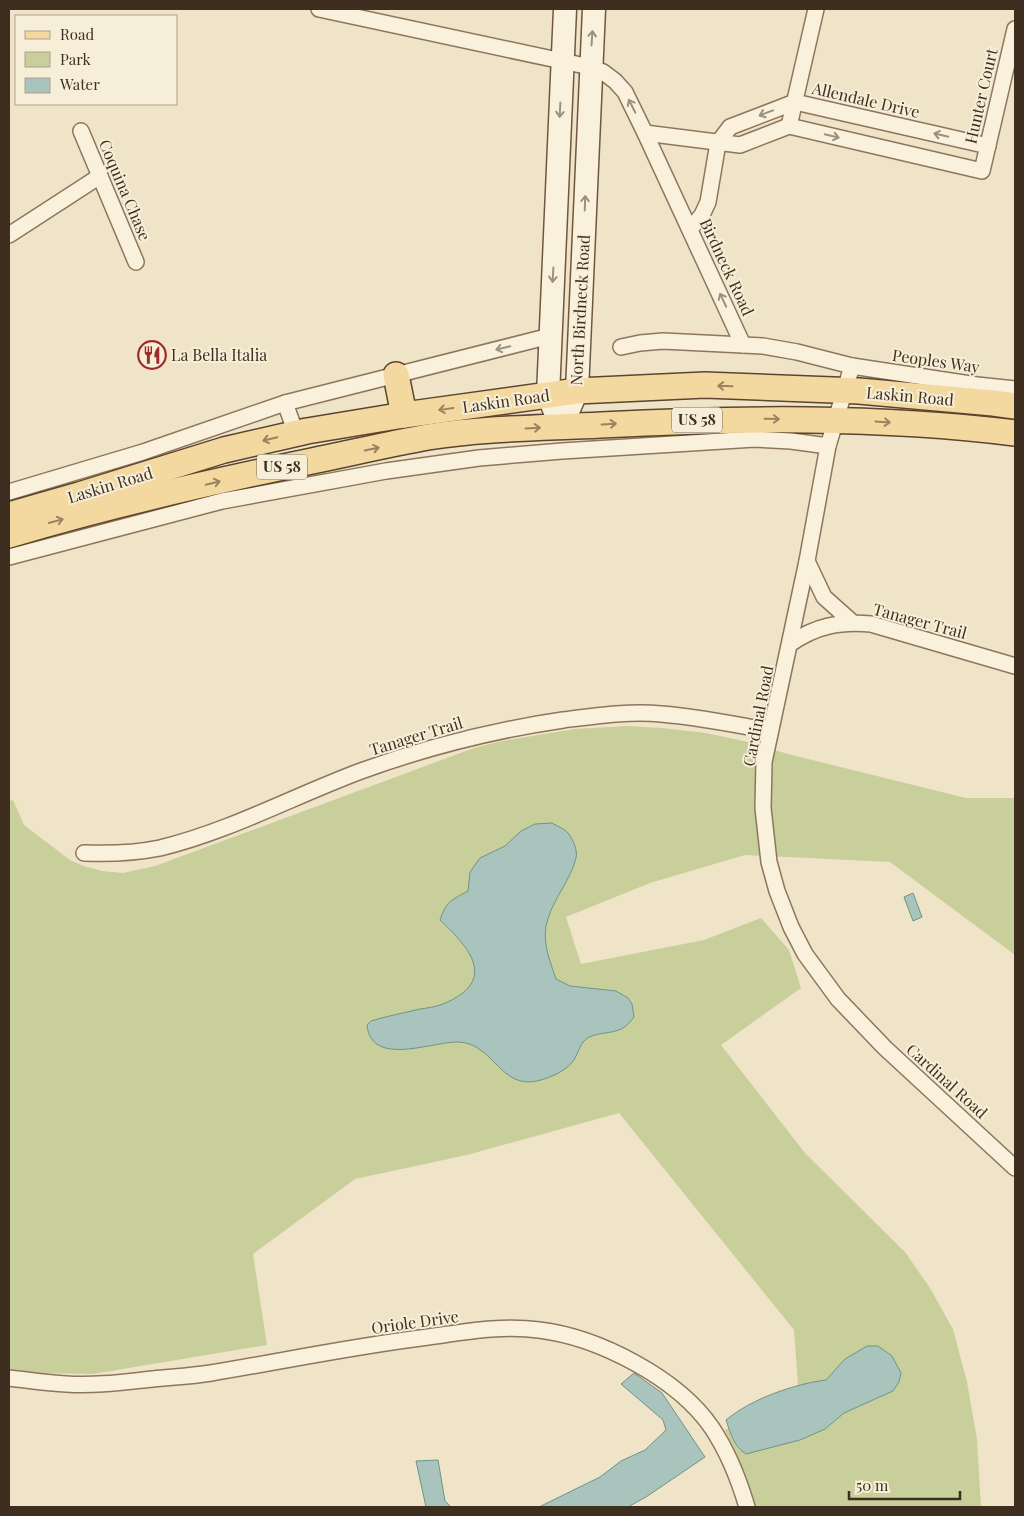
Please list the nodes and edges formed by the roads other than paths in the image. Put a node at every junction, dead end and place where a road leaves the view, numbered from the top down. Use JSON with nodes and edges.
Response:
{"nodes":[{"id":1,"x":319,"y":9,"type":"edge"},
{"id":2,"x":565,"y":9,"type":"edge"},
{"id":3,"x":594,"y":9,"type":"edge"},
{"id":4,"x":816,"y":9,"type":"edge"},
{"id":5,"x":1015,"y":28,"type":"edge"},
{"id":6,"x":562,"y":62,"type":"junction"},
{"id":7,"x":590,"y":67,"type":"junction"},
{"id":8,"x":795,"y":102,"type":"junction"},
{"id":9,"x":789,"y":126,"type":"junction"},
{"id":10,"x":81,"y":131,"type":"dead end"},
{"id":11,"x":645,"y":133,"type":"junction"},
{"id":12,"x":718,"y":143,"type":"junction"},
{"id":13,"x":988,"y":146,"type":"junction"},
{"id":14,"x":100,"y":176,"type":"junction"},
{"id":15,"x":690,"y":229,"type":"junction"},
{"id":16,"x":9,"y":235,"type":"edge"},
{"id":17,"x":136,"y":262,"type":"dead end"},
{"id":18,"x":550,"y":336,"type":"junction"},
{"id":19,"x":743,"y":345,"type":"junction"},
{"id":20,"x":621,"y":347,"type":"dead end"},
{"id":21,"x":852,"y":366,"type":"junction"},
{"id":22,"x":396,"y":375,"type":"junction"},
{"id":23,"x":1015,"y":389,"type":"edge"},
{"id":24,"x":577,"y":391,"type":"junction"},
{"id":25,"x":844,"y":391,"type":"junction"},
{"id":26,"x":548,"y":395,"type":"junction"},
{"id":27,"x":285,"y":403,"type":"junction"},
{"id":28,"x":1015,"y":406,"type":"edge"},
{"id":29,"x":404,"y":415,"type":"junction"},
{"id":30,"x":834,"y":420,"type":"junction"},
{"id":31,"x":1015,"y":432,"type":"edge"},
{"id":32,"x":296,"y":433,"type":"junction"},
{"id":33,"x":561,"y":439,"type":"junction"},
{"id":34,"x":828,"y":446,"type":"junction"},
{"id":35,"x":9,"y":492,"type":"edge"},
{"id":36,"x":9,"y":515,"type":"edge"},
{"id":37,"x":9,"y":534,"type":"edge"},
{"id":38,"x":9,"y":557,"type":"edge"},
{"id":39,"x":807,"y":561,"type":"junction"},
{"id":40,"x":852,"y":622,"type":"junction"},
{"id":41,"x":790,"y":644,"type":"junction"},
{"id":42,"x":1015,"y":666,"type":"edge"},
{"id":43,"x":770,"y":731,"type":"junction"},
{"id":44,"x":84,"y":852,"type":"dead end"},
{"id":45,"x":1015,"y":1168,"type":"edge"},
{"id":46,"x":9,"y":1378,"type":"edge"},
{"id":47,"x":748,"y":1507,"type":"edge"}],
"edges":[{"from":1,"to":6,"type":"street","name":"Birdneck Road"},
{"from":2,"to":6,"type":"main road","name":"North Birdneck Road"},
{"from":7,"to":3,"type":"main road","name":"North Birdneck Road","one_way":true},
{"from":4,"to":8,"type":"street"},
{"from":5,"to":13,"type":"street","name":"Hunter Court"},
{"from":6,"to":7,"type":"street","name":"Birdneck Road"},
{"from":6,"to":18,"type":"main road","name":"North Birdneck Road","one_way":true},
{"from":11,"to":7,"type":"street","name":"Birdneck Road","one_way":true},
{"from":24,"to":7,"type":"main road","name":"North Birdneck Road","one_way":true},
{"from":8,"to":9,"type":"street"},
{"from":8,"to":12,"type":"street","name":"Allendale Drive","one_way":true},
{"from":13,"to":8,"type":"street","name":"Allendale Drive","one_way":true},
{"from":9,"to":12,"type":"street"},
{"from":9,"to":13,"type":"street","name":"Hunter Court","one_way":true},
{"from":10,"to":14,"type":"street","name":"Coquina Chase"},
{"from":11,"to":12,"type":"street"},
{"from":11,"to":15,"type":"street","name":"Birdneck Road"},
{"from":12,"to":15,"type":"street"},
{"from":14,"to":16,"type":"street"},
{"from":14,"to":17,"type":"street","name":"Coquina Chase"},
{"from":19,"to":15,"type":"street","name":"Birdneck Road","one_way":true},
{"from":18,"to":22,"type":"street","name":"Laskin Road","one_way":true},
{"from":18,"to":26,"type":"main road","name":"North Birdneck Road"},
{"from":19,"to":20,"type":"street"},
{"from":19,"to":21,"type":"street"},
{"from":21,"to":23,"type":"street","name":"Peoples Way"},
{"from":21,"to":25,"type":"street"},
{"from":22,"to":27,"type":"street","name":"Laskin Road"},
{"from":22,"to":29,"type":"main road"},
{"from":25,"to":24,"type":"main road","name":"Laskin Road","number":"US 58","one_way":true},
{"from":24,"to":26,"type":"main road","name":"Laskin Road","number":"US 58"},
{"from":24,"to":33,"type":"main road","name":"North Birdneck Road"},
{"from":25,"to":28,"type":"main road","name":"Laskin Road","number":"US 58"},
{"from":25,"to":30,"type":"street"},
{"from":26,"to":29,"type":"main road","name":"Laskin Road","number":"US 58","one_way":true},
{"from":26,"to":33,"type":"main road","name":"North Birdneck Road"},
{"from":27,"to":32,"type":"street"},
{"from":27,"to":35,"type":"street","name":"Laskin Road"},
{"from":29,"to":32,"type":"main road","name":"Laskin Road","number":"US 58"},
{"from":30,"to":31,"type":"main road","name":"Laskin Road","number":"US 58","one_way":true},
{"from":33,"to":30,"type":"main road","name":"Laskin Road","number":"US 58","one_way":true},
{"from":30,"to":34,"type":"street","name":"Cardinal Road"},
{"from":32,"to":36,"type":"main road","name":"Laskin Road","number":"US 58","one_way":true},
{"from":33,"to":34,"type":"street","name":"Laskin Road"},
{"from":37,"to":33,"type":"main road","name":"Laskin Road","number":"US 58","one_way":true},
{"from":33,"to":38,"type":"street","name":"Laskin Road"},
{"from":34,"to":39,"type":"street","name":"Cardinal Road"},
{"from":39,"to":40,"type":"street"},
{"from":39,"to":41,"type":"street","name":"Cardinal Road"},
{"from":40,"to":41,"type":"street","name":"Tanager Trail"},
{"from":40,"to":42,"type":"street","name":"Tanager Trail"},
{"from":41,"to":43,"type":"street","name":"Cardinal Road"},
{"from":43,"to":44,"type":"street","name":"Tanager Trail"},
{"from":43,"to":45,"type":"street","name":"Cardinal Road"},
{"from":46,"to":47,"type":"street","name":"Oriole Drive"}]}
